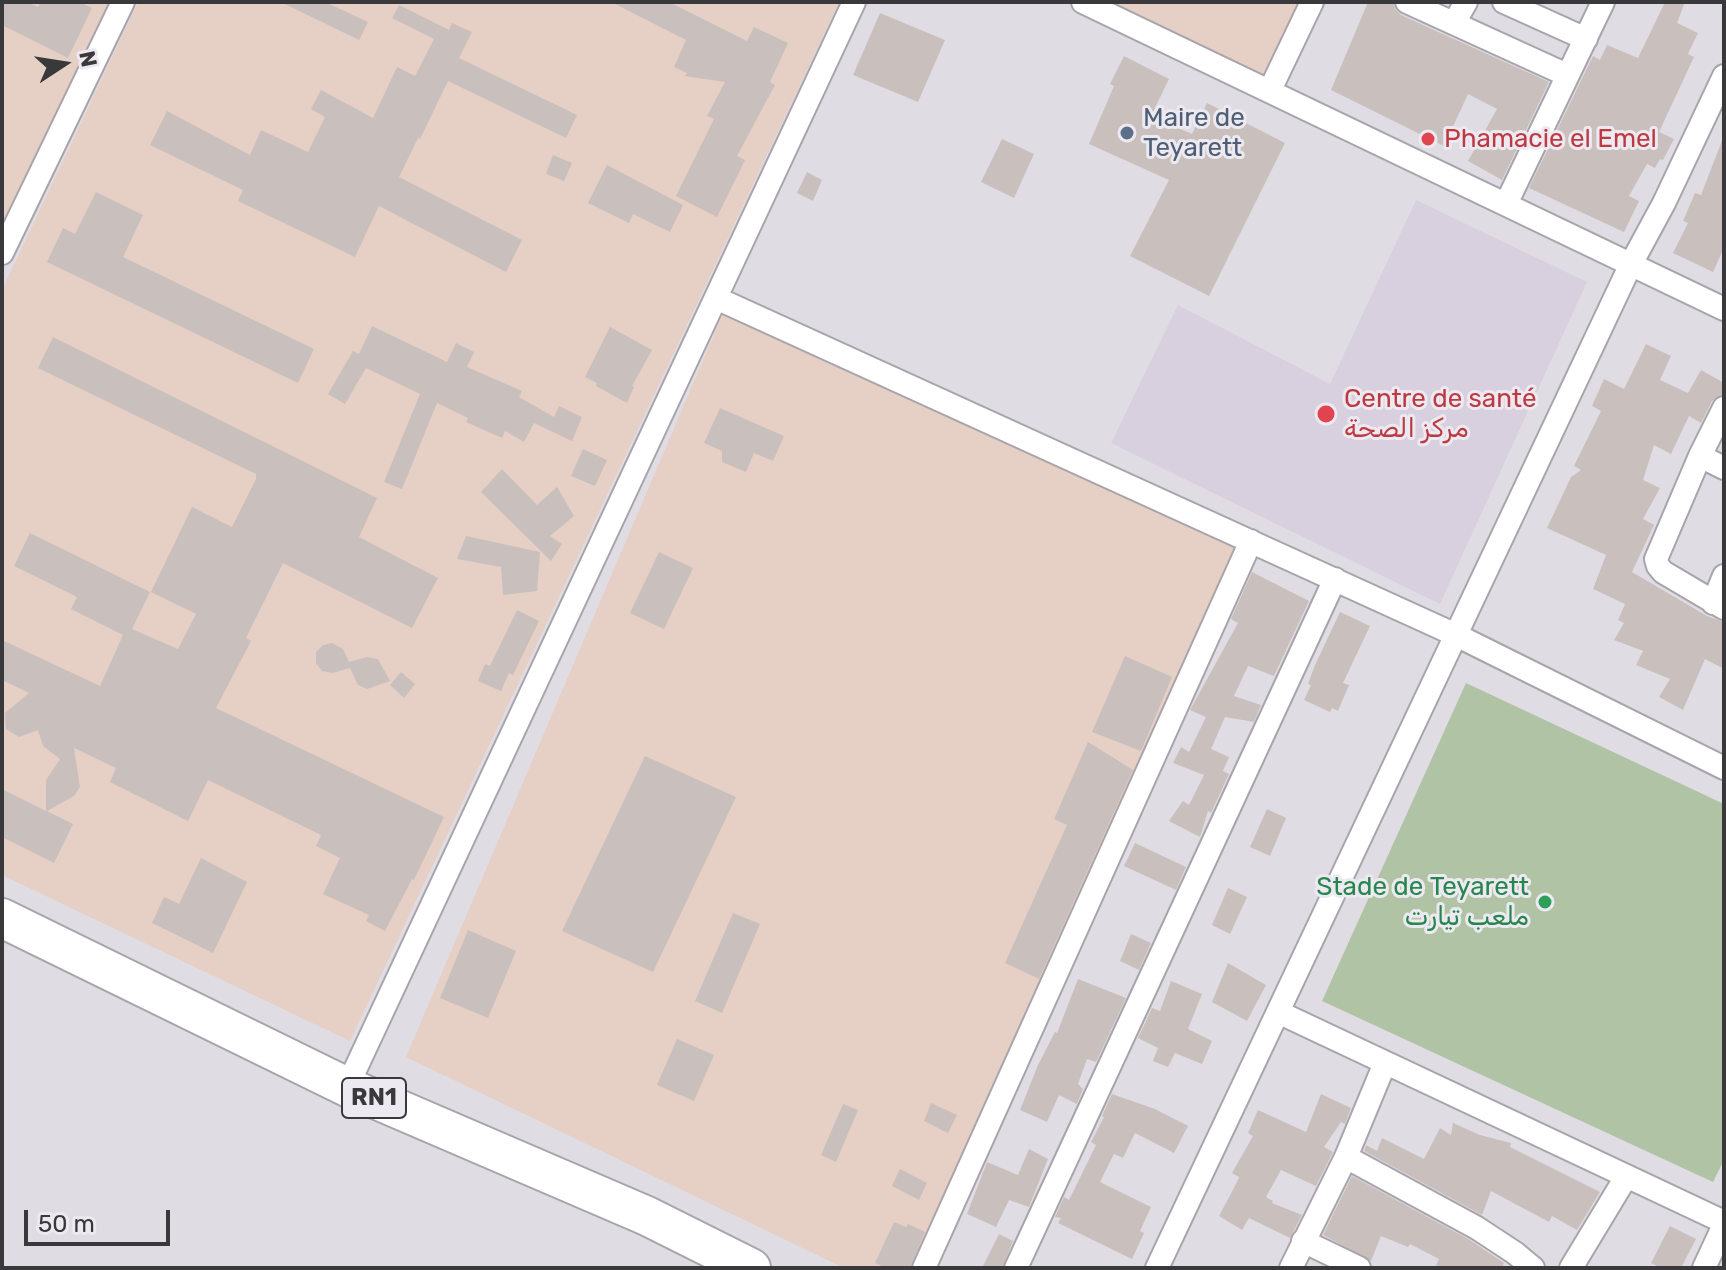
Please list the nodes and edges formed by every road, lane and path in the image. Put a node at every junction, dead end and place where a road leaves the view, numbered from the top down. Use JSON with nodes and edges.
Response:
{"nodes":[{"id":1,"x":123,"y":2,"type":"edge"},
{"id":2,"x":854,"y":2,"type":"edge"},
{"id":3,"x":1083,"y":2,"type":"edge"},
{"id":4,"x":1312,"y":2,"type":"edge"},
{"id":5,"x":1407,"y":2,"type":"edge"},
{"id":6,"x":1466,"y":2,"type":"edge"},
{"id":7,"x":1504,"y":2,"type":"edge"},
{"id":8,"x":1603,"y":2,"type":"edge"},
{"id":9,"x":1454,"y":23,"type":"junction"},
{"id":10,"x":1586,"y":39,"type":"junction"},
{"id":11,"x":1567,"y":75,"type":"junction"},
{"id":12,"x":1724,"y":76,"type":"edge"},
{"id":13,"x":1270,"y":90,"type":"junction"},
{"id":14,"x":1506,"y":204,"type":"junction"},
{"id":15,"x":2,"y":253,"type":"edge"},
{"id":16,"x":1631,"y":264,"type":"junction"},
{"id":17,"x":716,"y":298,"type":"junction"},
{"id":18,"x":1724,"y":309,"type":"edge"},
{"id":19,"x":1724,"y":408,"type":"edge"},
{"id":20,"x":1700,"y":456,"type":"junction"},
{"id":21,"x":1724,"y":468,"type":"edge"},
{"id":22,"x":1251,"y":541,"type":"junction"},
{"id":23,"x":1724,"y":576,"type":"edge"},
{"id":24,"x":1335,"y":579,"type":"junction"},
{"id":25,"x":1718,"y":605,"type":"edge"},
{"id":26,"x":1456,"y":635,"type":"junction"},
{"id":27,"x":1724,"y":768,"type":"edge"},
{"id":28,"x":2,"y":918,"type":"edge"},
{"id":29,"x":1278,"y":1012,"type":"junction"},
{"id":30,"x":1385,"y":1063,"type":"junction"},
{"id":31,"x":347,"y":1087,"type":"junction"},
{"id":32,"x":1346,"y":1157,"type":"junction"},
{"id":33,"x":1626,"y":1177,"type":"junction"},
{"id":34,"x":1724,"y":1224,"type":"edge"},
{"id":35,"x":1303,"y":1241,"type":"junction"},
{"id":36,"x":751,"y":1268,"type":"edge"},
{"id":37,"x":924,"y":1268,"type":"edge"},
{"id":38,"x":1016,"y":1268,"type":"edge"},
{"id":39,"x":1157,"y":1268,"type":"edge"},
{"id":40,"x":1291,"y":1268,"type":"edge"},
{"id":41,"x":1359,"y":1268,"type":"edge"},
{"id":42,"x":1533,"y":1268,"type":"edge"},
{"id":43,"x":1571,"y":1268,"type":"edge"},
{"id":44,"x":1704,"y":1268,"type":"edge"}],
"edges":[{"from":1,"to":15,"type":"street"},
{"from":2,"to":17,"type":"street"},
{"from":3,"to":13,"type":"street"},
{"from":4,"to":13,"type":"street"},
{"from":5,"to":9,"type":"street"},
{"from":6,"to":9,"type":"street"},
{"from":7,"to":10,"type":"street"},
{"from":8,"to":10,"type":"street"},
{"from":9,"to":11,"type":"street"},
{"from":10,"to":11,"type":"street"},
{"from":11,"to":14,"type":"street"},
{"from":12,"to":16,"type":"street"},
{"from":13,"to":14,"type":"street"},
{"from":14,"to":16,"type":"street"},
{"from":16,"to":18,"type":"street"},
{"from":16,"to":26,"type":"street"},
{"from":17,"to":22,"type":"street"},
{"from":17,"to":31,"type":"street"},
{"from":19,"to":20,"type":"street"},
{"from":20,"to":21,"type":"street"},
{"from":20,"to":25,"type":"street"},
{"from":22,"to":24,"type":"street"},
{"from":22,"to":37,"type":"street"},
{"from":23,"to":25,"type":"street"},
{"from":24,"to":26,"type":"street"},
{"from":24,"to":38,"type":"street"},
{"from":26,"to":27,"type":"street"},
{"from":26,"to":29,"type":"street"},
{"from":28,"to":31,"type":"highway","number":"RN1"},
{"from":29,"to":30,"type":"street"},
{"from":29,"to":39,"type":"street"},
{"from":30,"to":32,"type":"street"},
{"from":30,"to":33,"type":"street"},
{"from":31,"to":36,"type":"highway","number":"RN1"},
{"from":32,"to":35,"type":"street"},
{"from":32,"to":42,"type":"street"},
{"from":33,"to":34,"type":"street"},
{"from":33,"to":43,"type":"street"},
{"from":34,"to":44,"type":"street"},
{"from":35,"to":40,"type":"street"},
{"from":35,"to":41,"type":"street"}]}
